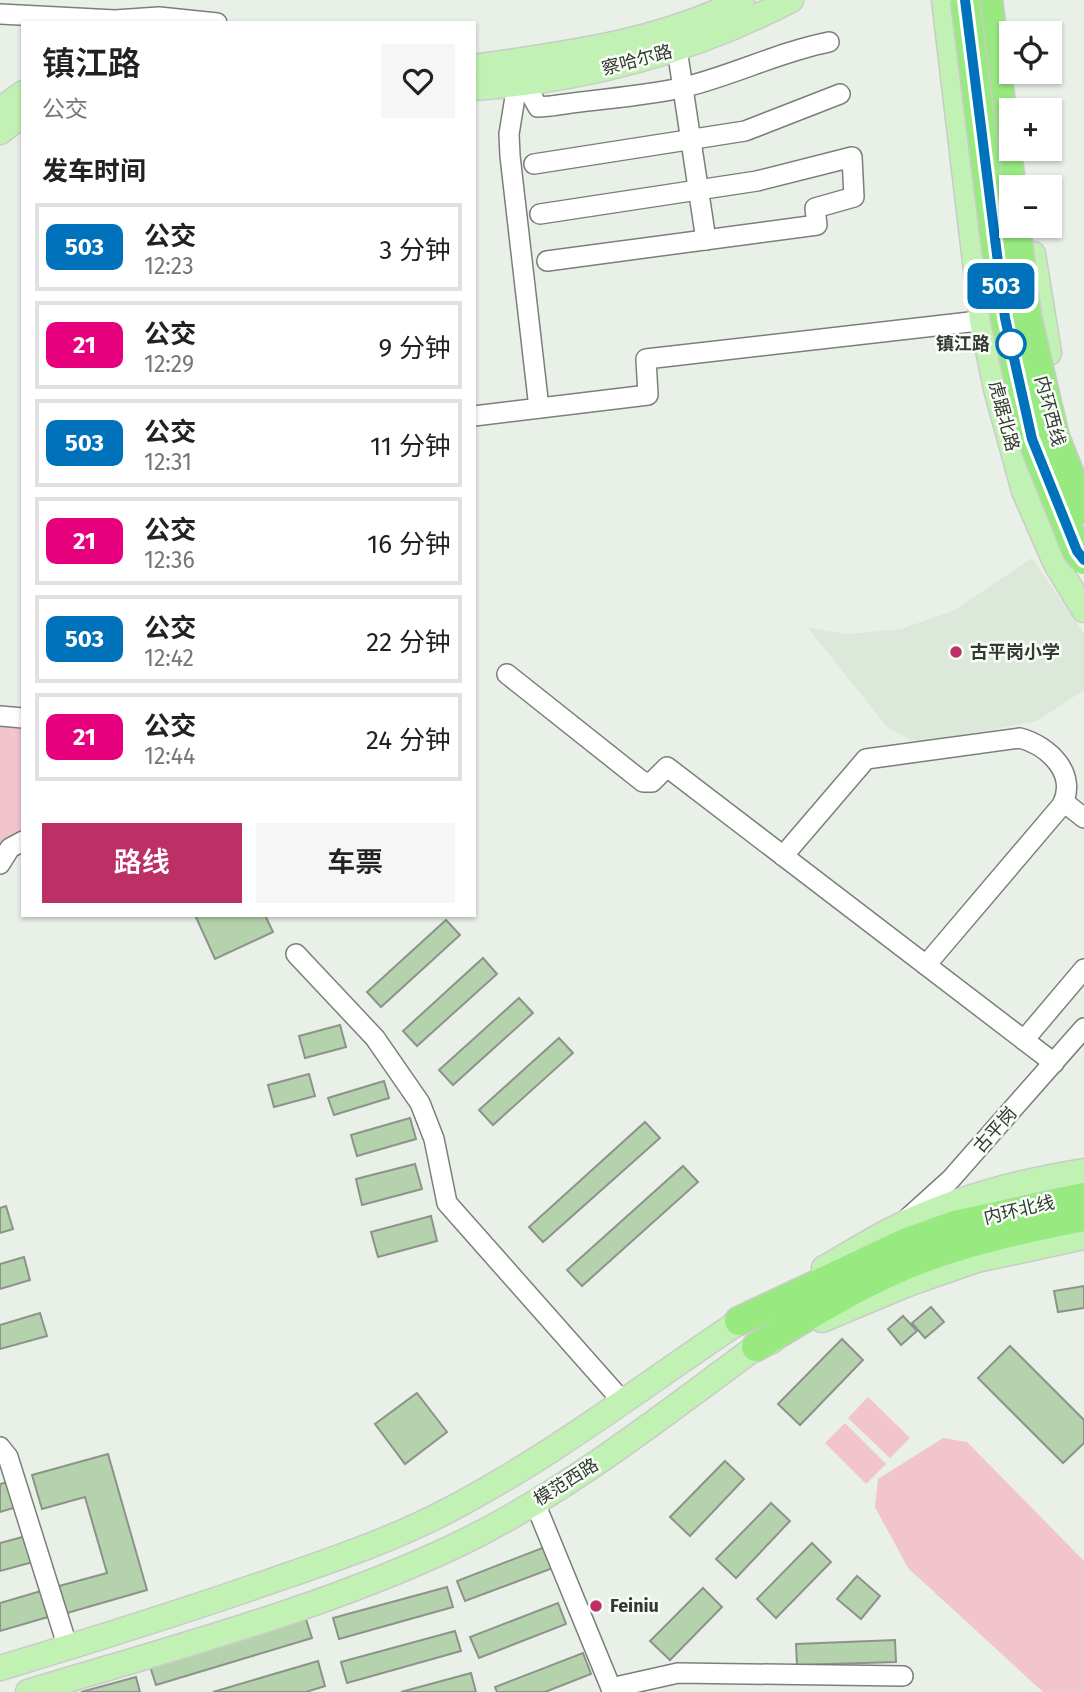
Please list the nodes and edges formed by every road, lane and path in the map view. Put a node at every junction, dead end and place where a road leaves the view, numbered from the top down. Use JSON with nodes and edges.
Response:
{"nodes":[{"id":1,"x":742,"y":0,"type":"edge"},
{"id":2,"x":791,"y":0,"type":"edge"},
{"id":3,"x":944,"y":0,"type":"edge"},
{"id":4,"x":965,"y":0,"type":"edge"},
{"id":5,"x":988,"y":0,"type":"edge"},
{"id":6,"x":1000,"y":0,"type":"edge"},
{"id":7,"x":0,"y":14,"type":"edge"},
{"id":8,"x":198,"y":21,"type":"edge"},
{"id":9,"x":829,"y":42,"type":"dead end"},
{"id":10,"x":677,"y":49,"type":"junction"},
{"id":11,"x":476,"y":68,"type":"edge"},
{"id":12,"x":521,"y":84,"type":"junction"},
{"id":13,"x":683,"y":87,"type":"junction"},
{"id":14,"x":476,"y":88,"type":"edge"},
{"id":15,"x":21,"y":94,"type":"edge"},
{"id":16,"x":840,"y":94,"type":"dead end"},
{"id":17,"x":1012,"y":98,"type":"edge"},
{"id":18,"x":0,"y":110,"type":"edge"},
{"id":19,"x":21,"y":116,"type":"edge"},
{"id":20,"x":0,"y":132,"type":"edge"},
{"id":21,"x":691,"y":140,"type":"junction"},
{"id":22,"x":534,"y":164,"type":"dead end"},
{"id":23,"x":1010,"y":175,"type":"edge"},
{"id":24,"x":698,"y":188,"type":"junction"},
{"id":25,"x":540,"y":214,"type":"dead end"},
{"id":26,"x":1017,"y":238,"type":"edge"},
{"id":27,"x":1031,"y":238,"type":"edge"},
{"id":28,"x":706,"y":240,"type":"junction"},
{"id":29,"x":547,"y":261,"type":"dead end"},
{"id":30,"x":1041,"y":315,"type":"junction"},
{"id":31,"x":982,"y":321,"type":"junction"},
{"id":32,"x":539,"y":408,"type":"junction"},
{"id":33,"x":476,"y":416,"type":"edge"},
{"id":34,"x":1084,"y":478,"type":"edge"},
{"id":35,"x":1084,"y":510,"type":"edge"},
{"id":36,"x":1084,"y":560,"type":"edge"},
{"id":37,"x":1084,"y":610,"type":"edge"},
{"id":38,"x":508,"y":674,"type":"dead end"},
{"id":39,"x":0,"y":716,"type":"edge"},
{"id":40,"x":21,"y":718,"type":"edge"},
{"id":41,"x":1064,"y":802,"type":"junction"},
{"id":42,"x":1084,"y":818,"type":"edge"},
{"id":43,"x":21,"y":842,"type":"edge"},
{"id":44,"x":783,"y":856,"type":"junction"},
{"id":45,"x":0,"y":864,"type":"edge"},
{"id":46,"x":296,"y":954,"type":"dead end"},
{"id":47,"x":926,"y":965,"type":"junction"},
{"id":48,"x":1084,"y":969,"type":"edge"},
{"id":49,"x":1084,"y":1028,"type":"edge"},
{"id":50,"x":1024,"y":1040,"type":"junction"},
{"id":51,"x":1054,"y":1063,"type":"junction"},
{"id":52,"x":1084,"y":1171,"type":"edge"},
{"id":53,"x":1084,"y":1197,"type":"edge"},
{"id":54,"x":1084,"y":1217,"type":"edge"},
{"id":55,"x":900,"y":1225,"type":"junction"},
{"id":56,"x":1084,"y":1237,"type":"edge"},
{"id":57,"x":739,"y":1321,"type":"junction"},
{"id":58,"x":756,"y":1348,"type":"junction"},
{"id":59,"x":624,"y":1403,"type":"junction"},
{"id":60,"x":0,"y":1447,"type":"edge"},
{"id":61,"x":535,"y":1503,"type":"junction"},
{"id":62,"x":68,"y":1648,"type":"junction"},
{"id":63,"x":0,"y":1668,"type":"edge"},
{"id":64,"x":903,"y":1676,"type":"dead end"},
{"id":65,"x":610,"y":1690,"type":"edge"},
{"id":66,"x":28,"y":1692,"type":"edge"}],
"edges":[{"from":1,"to":11,"type":"main road","name":"察哈尔路"},
{"from":2,"to":10,"type":"main road","name":"察哈尔路"},
{"from":3,"to":31,"type":"main road","name":"虎踞北路"},
{"from":4,"to":36,"type":"highway","name":"内环西线","bridge":true},
{"from":5,"to":23,"type":"highway"},
{"from":6,"to":17,"type":"main road"},
{"from":7,"to":8,"type":"street"},
{"from":9,"to":13,"type":"street"},
{"from":10,"to":12,"type":"main road","name":"察哈尔路"},
{"from":10,"to":13,"type":"street"},
{"from":12,"to":13,"type":"street"},
{"from":12,"to":14,"type":"main road","name":"察哈尔路"},
{"from":12,"to":32,"type":"street"},
{"from":13,"to":21,"type":"street"},
{"from":15,"to":18,"type":"main road"},
{"from":16,"to":21,"type":"street"},
{"from":19,"to":20,"type":"main road"},
{"from":21,"to":22,"type":"street"},
{"from":21,"to":24,"type":"street"},
{"from":24,"to":25,"type":"street"},
{"from":24,"to":28,"type":"street"},
{"from":24,"to":28,"type":"street"},
{"from":26,"to":35,"type":"highway","name":"内环西线","bridge":true},
{"from":27,"to":30,"type":"main road"},
{"from":28,"to":29,"type":"street"},
{"from":30,"to":31,"type":"street"},
{"from":30,"to":34,"type":"main road"},
{"from":31,"to":32,"type":"street"},
{"from":31,"to":37,"type":"main road","name":"虎踞北路"},
{"from":32,"to":33,"type":"street"},
{"from":38,"to":44,"type":"street"},
{"from":39,"to":40,"type":"street"},
{"from":41,"to":42,"type":"street"},
{"from":41,"to":44,"type":"street"},
{"from":41,"to":47,"type":"street"},
{"from":43,"to":45,"type":"street"},
{"from":44,"to":47,"type":"street"},
{"from":46,"to":59,"type":"street"},
{"from":47,"to":50,"type":"street"},
{"from":48,"to":50,"type":"street"},
{"from":49,"to":51,"type":"street","name":"古平岗"},
{"from":50,"to":51,"type":"street"},
{"from":51,"to":55,"type":"street","name":"古平岗"},
{"from":52,"to":55,"type":"main road","name":"模范西路"},
{"from":53,"to":57,"type":"highway","name":"内环北线"},
{"from":54,"to":58,"type":"highway","name":"内环北线"},
{"from":55,"to":57,"type":"main road","name":"模范西路"},
{"from":56,"to":58,"type":"main road","name":"模范西路"},
{"from":57,"to":59,"type":"main road","name":"模范西路"},
{"from":58,"to":61,"type":"main road","name":"模范西路"},
{"from":59,"to":62,"type":"main road","name":"模范西路"},
{"from":60,"to":62,"type":"street"},
{"from":61,"to":65,"type":"street"},
{"from":61,"to":66,"type":"main road","name":"模范西路"},
{"from":62,"to":63,"type":"main road","name":"模范西路"},
{"from":64,"to":65,"type":"street"}]}
